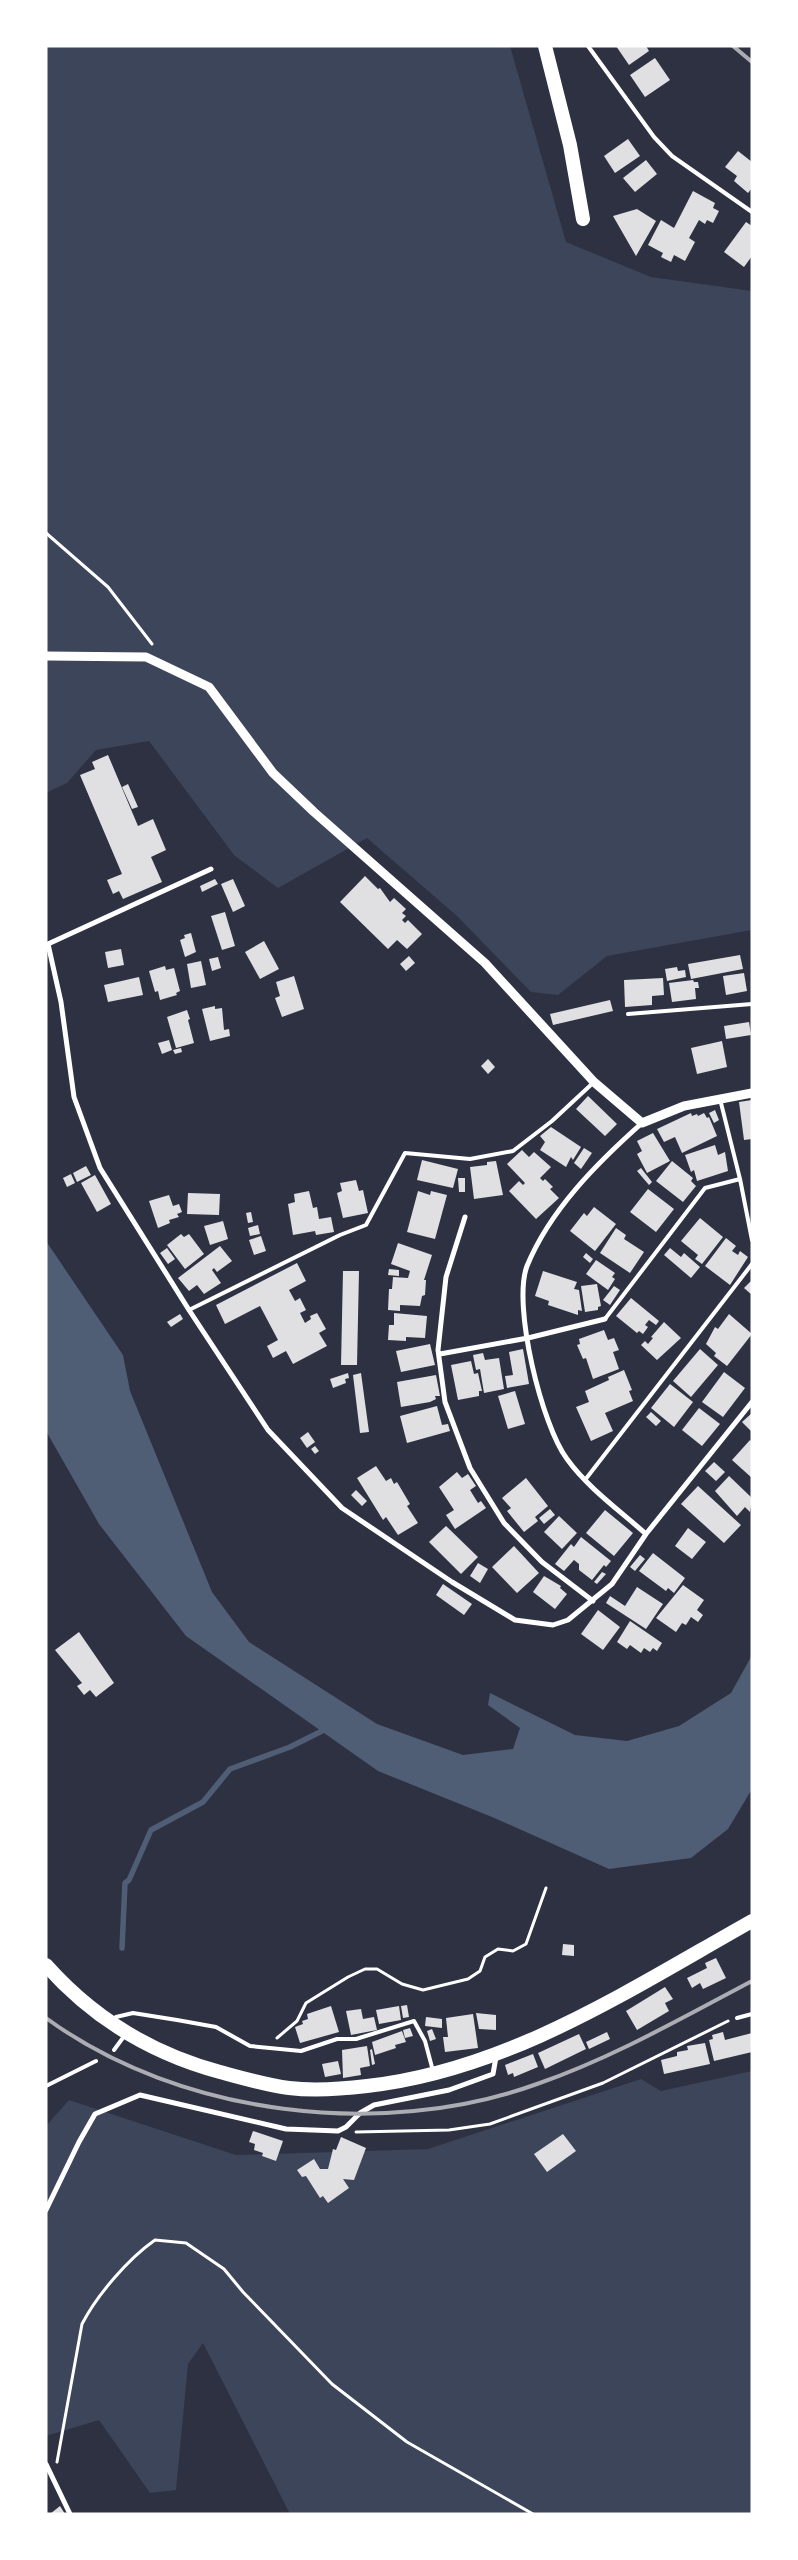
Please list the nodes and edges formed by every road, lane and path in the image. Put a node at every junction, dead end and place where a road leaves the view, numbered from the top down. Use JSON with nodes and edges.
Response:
{"nodes":[{"id":1,"x":545,"y":46,"type":"edge"},
{"id":2,"x":588,"y":46,"type":"edge"},
{"id":3,"x":752,"y":212,"type":"edge"},
{"id":4,"x":583,"y":219,"type":"dead end"},
{"id":5,"x":46,"y":533,"type":"edge"},
{"id":6,"x":155,"y":647,"type":"dead end"},
{"id":7,"x":46,"y":656,"type":"edge"},
{"id":8,"x":211,"y":869,"type":"dead end"},
{"id":9,"x":752,"y":1004,"type":"edge"},
{"id":10,"x":628,"y":1014,"type":"dead end"},
{"id":11,"x":594,"y":1082,"type":"junction"},
{"id":12,"x":752,"y":1093,"type":"edge"},
{"id":13,"x":720,"y":1099,"type":"junction"},
{"id":14,"x":642,"y":1123,"type":"junction"},
{"id":15,"x":740,"y":1179,"type":"junction"},
{"id":16,"x":465,"y":1217,"type":"dead end"},
{"id":17,"x":752,"y":1240,"type":"edge"},
{"id":18,"x":752,"y":1264,"type":"edge"},
{"id":19,"x":188,"y":1310,"type":"junction"},
{"id":20,"x":606,"y":1320,"type":"joint"},
{"id":21,"x":528,"y":1338,"type":"junction"},
{"id":22,"x":440,"y":1354,"type":"junction"},
{"id":23,"x":752,"y":1402,"type":"edge"},
{"id":24,"x":585,"y":1480,"type":"junction"},
{"id":25,"x":646,"y":1534,"type":"junction"},
{"id":26,"x":593,"y":1601,"type":"junction"},
{"id":27,"x":546,"y":1888,"type":"dead end"},
{"id":28,"x":752,"y":1921,"type":"edge"},
{"id":29,"x":46,"y":1965,"type":"edge"},
{"id":30,"x":752,"y":2014,"type":"edge"},
{"id":31,"x":737,"y":2018,"type":"joint"},
{"id":32,"x":112,"y":2023,"type":"junction"},
{"id":33,"x":126,"y":2033,"type":"junction"},
{"id":34,"x":273,"y":2048,"type":"junction"},
{"id":35,"x":114,"y":2050,"type":"dead end"},
{"id":36,"x":496,"y":2056,"type":"junction"},
{"id":37,"x":96,"y":2061,"type":"dead end"},
{"id":38,"x":434,"y":2075,"type":"junction"},
{"id":39,"x":46,"y":2086,"type":"edge"},
{"id":40,"x":338,"y":2131,"type":"junction"},
{"id":41,"x":46,"y":2210,"type":"edge"},
{"id":42,"x":46,"y":2464,"type":"edge"},
{"id":43,"x":53,"y":2479,"type":"junction"},
{"id":44,"x":70,"y":2514,"type":"edge"},
{"id":45,"x":533,"y":2514,"type":"edge"}],
"edges":[{"from":1,"to":4,"type":"highway"},
{"from":2,"to":3,"type":"lane"},
{"from":5,"to":6,"type":"path"},
{"from":7,"to":11,"type":"street"},
{"from":8,"to":19,"type":"street"},
{"from":9,"to":10,"type":"lane"},
{"from":11,"to":14,"type":"street"},
{"from":11,"to":19,"type":"lane"},
{"from":12,"to":13,"type":"street"},
{"from":13,"to":14,"type":"street"},
{"from":13,"to":15,"type":"lane"},
{"from":14,"to":21,"type":"street"},
{"from":15,"to":17,"type":"lane"},
{"from":15,"to":20,"type":"lane"},
{"from":16,"to":22,"type":"street"},
{"from":18,"to":24,"type":"lane"},
{"from":19,"to":26,"type":"street"},
{"from":20,"to":21,"type":"street"},
{"from":21,"to":22,"type":"street"},
{"from":21,"to":24,"type":"street"},
{"from":22,"to":26,"type":"street"},
{"from":23,"to":25,"type":"street"},
{"from":24,"to":25,"type":"street"},
{"from":25,"to":26,"type":"street"},
{"from":27,"to":34,"type":"path"},
{"from":28,"to":36,"type":"highway"},
{"from":29,"to":32,"type":"highway"},
{"from":30,"to":31,"type":"lane"},
{"from":31,"to":40,"type":"path"},
{"from":32,"to":33,"type":"highway"},
{"from":32,"to":34,"type":"lane"},
{"from":33,"to":35,"type":"lane"},
{"from":33,"to":38,"type":"highway"},
{"from":34,"to":38,"type":"lane"},
{"from":36,"to":38,"type":"highway"},
{"from":36,"to":40,"type":"street"},
{"from":37,"to":39,"type":"lane"},
{"from":40,"to":41,"type":"street"},
{"from":42,"to":43,"type":"street"},
{"from":43,"to":44,"type":"street"},
{"from":43,"to":45,"type":"path"}]}
